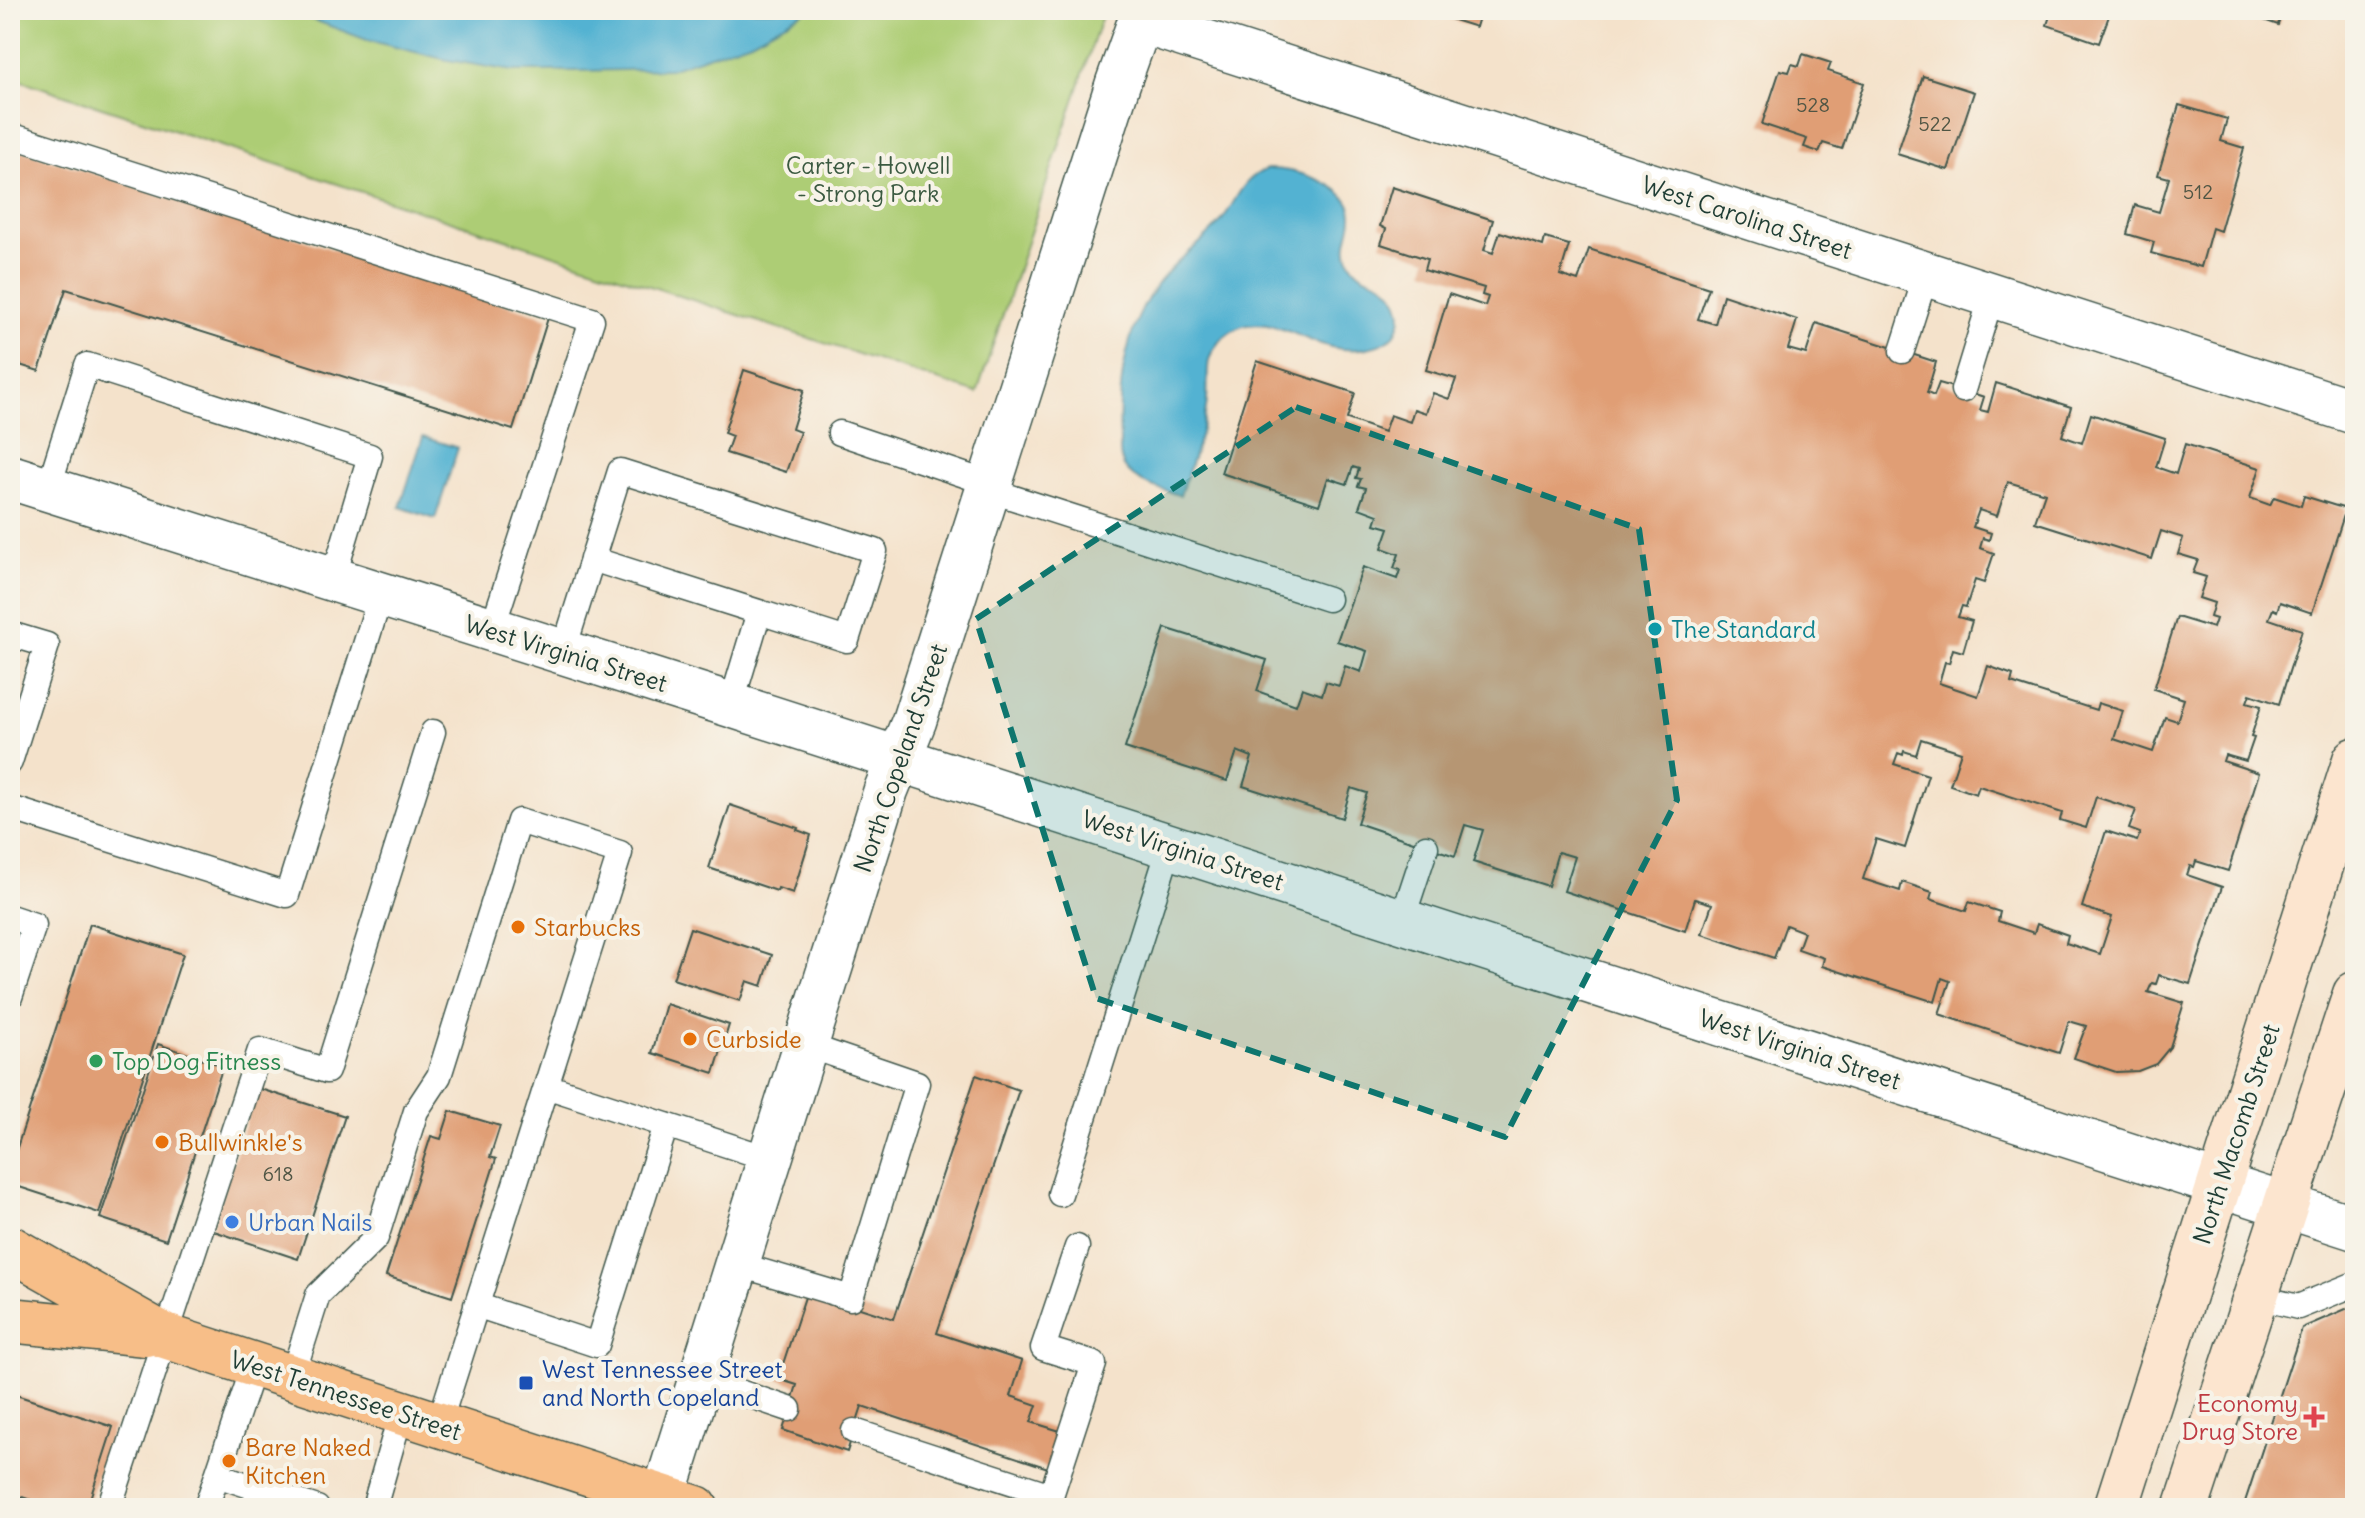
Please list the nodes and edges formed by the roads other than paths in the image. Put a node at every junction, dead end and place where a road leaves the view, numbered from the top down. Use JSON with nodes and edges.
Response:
{"nodes":[{"id":1,"x":1142,"y":16,"type":"edge"},
{"id":2,"x":10,"y":135,"type":"edge"},
{"id":3,"x":1926,"y":275,"type":"junction"},
{"id":4,"x":1992,"y":295,"type":"junction"},
{"id":5,"x":1902,"y":351,"type":"dead end"},
{"id":6,"x":1963,"y":390,"type":"dead end"},
{"id":7,"x":2355,"y":412,"type":"edge"},
{"id":8,"x":840,"y":433,"type":"dead end"},
{"id":9,"x":29,"y":483,"type":"edge"},
{"id":10,"x":990,"y":487,"type":"junction"},
{"id":11,"x":592,"y":559,"type":"junction"},
{"id":12,"x":333,"y":579,"type":"junction"},
{"id":13,"x":381,"y":594,"type":"junction"},
{"id":14,"x":1328,"y":599,"type":"dead end"},
{"id":15,"x":759,"y":612,"type":"junction"},
{"id":16,"x":492,"y":629,"type":"junction"},
{"id":17,"x":10,"y":634,"type":"edge"},
{"id":18,"x":563,"y":652,"type":"junction"},
{"id":19,"x":731,"y":705,"type":"junction"},
{"id":20,"x":433,"y":732,"type":"dead end"},
{"id":21,"x":899,"y":758,"type":"junction"},
{"id":22,"x":2355,"y":760,"type":"edge"},
{"id":23,"x":10,"y":762,"type":"edge"},
{"id":24,"x":10,"y":808,"type":"edge"},
{"id":25,"x":1170,"y":846,"type":"junction"},
{"id":26,"x":1426,"y":847,"type":"dead end"},
{"id":27,"x":10,"y":917,"type":"edge"},
{"id":28,"x":1402,"y":920,"type":"junction"},
{"id":29,"x":2355,"y":994,"type":"edge"},
{"id":30,"x":10,"y":997,"type":"edge"},
{"id":31,"x":806,"y":1045,"type":"junction"},
{"id":32,"x":546,"y":1086,"type":"junction"},
{"id":33,"x":666,"y":1125,"type":"junction"},
{"id":34,"x":770,"y":1159,"type":"junction"},
{"id":35,"x":2220,"y":1184,"type":"junction"},
{"id":36,"x":1060,"y":1194,"type":"dead end"},
{"id":37,"x":2287,"y":1206,"type":"junction"},
{"id":38,"x":2355,"y":1228,"type":"edge"},
{"id":39,"x":1077,"y":1247,"type":"dead end"},
{"id":40,"x":10,"y":1248,"type":"edge"},
{"id":41,"x":737,"y":1264,"type":"junction"},
{"id":42,"x":2355,"y":1284,"type":"edge"},
{"id":43,"x":2257,"y":1297,"type":"junction"},
{"id":44,"x":476,"y":1305,"type":"junction"},
{"id":45,"x":10,"y":1320,"type":"edge"},
{"id":46,"x":165,"y":1336,"type":"junction"},
{"id":47,"x":273,"y":1371,"type":"junction"},
{"id":48,"x":701,"y":1379,"type":"junction"},
{"id":49,"x":789,"y":1409,"type":"dead end"},
{"id":50,"x":420,"y":1418,"type":"junction"},
{"id":51,"x":854,"y":1431,"type":"dead end"},
{"id":52,"x":217,"y":1475,"type":"junction"},
{"id":53,"x":1049,"y":1501,"type":"edge"},
{"id":54,"x":673,"y":1504,"type":"edge"},
{"id":55,"x":109,"y":1508,"type":"edge"},
{"id":56,"x":206,"y":1508,"type":"edge"},
{"id":57,"x":317,"y":1508,"type":"edge"},
{"id":58,"x":374,"y":1508,"type":"edge"},
{"id":59,"x":2116,"y":1508,"type":"edge"},
{"id":60,"x":2186,"y":1508,"type":"edge"}],
"edges":[{"from":1,"to":3,"type":"street","name":"West Carolina Street"},
{"from":1,"to":10,"type":"street","name":"North Copeland Street"},
{"from":2,"to":16,"type":"lane"},
{"from":3,"to":4,"type":"street","name":"West Carolina Street"},
{"from":3,"to":5,"type":"lane"},
{"from":4,"to":6,"type":"lane"},
{"from":4,"to":7,"type":"street","name":"West Carolina Street"},
{"from":8,"to":10,"type":"lane"},
{"from":9,"to":12,"type":"street","name":"West Virginia Street"},
{"from":9,"to":12,"type":"lane"},
{"from":10,"to":14,"type":"lane"},
{"from":10,"to":21,"type":"street","name":"North Copeland Street"},
{"from":11,"to":15,"type":"lane"},
{"from":11,"to":15,"type":"lane"},
{"from":11,"to":18,"type":"lane"},
{"from":12,"to":13,"type":"street","name":"West Virginia Street"},
{"from":13,"to":16,"type":"street","name":"West Virginia Street"},
{"from":13,"to":24,"type":"lane"},
{"from":15,"to":19,"type":"lane"},
{"from":16,"to":18,"type":"street","name":"West Virginia Street"},
{"from":17,"to":23,"type":"lane"},
{"from":18,"to":19,"type":"street","name":"West Virginia Street"},
{"from":19,"to":21,"type":"street","name":"West Virginia Street"},
{"from":20,"to":46,"type":"lane"},
{"from":21,"to":25,"type":"street","name":"West Virginia Street"},
{"from":21,"to":31,"type":"street","name":"North Copeland Street"},
{"from":22,"to":35,"type":"main road","name":"North Macomb Street"},
{"from":25,"to":28,"type":"street","name":"West Virginia Street"},
{"from":25,"to":36,"type":"lane"},
{"from":26,"to":28,"type":"lane"},
{"from":27,"to":30,"type":"lane"},
{"from":28,"to":35,"type":"street","name":"West Virginia Street"},
{"from":29,"to":37,"type":"main road"},
{"from":31,"to":34,"type":"street","name":"North Copeland Street"},
{"from":31,"to":41,"type":"lane"},
{"from":32,"to":33,"type":"lane"},
{"from":32,"to":44,"type":"lane"},
{"from":32,"to":47,"type":"lane"},
{"from":33,"to":34,"type":"lane"},
{"from":33,"to":44,"type":"lane"},
{"from":34,"to":41,"type":"street","name":"North Copeland Street"},
{"from":35,"to":37,"type":"street","name":"West Virginia Street"},
{"from":35,"to":59,"type":"main road","name":"North Macomb Street"},
{"from":37,"to":38,"type":"street","name":"West Virginia Street"},
{"from":37,"to":43,"type":"main road"},
{"from":39,"to":53,"type":"lane"},
{"from":40,"to":46,"type":"main road","name":"West Tennessee Street"},
{"from":41,"to":48,"type":"street","name":"North Copeland Street"},
{"from":42,"to":43,"type":"lane"},
{"from":43,"to":60,"type":"main road"},
{"from":44,"to":50,"type":"lane"},
{"from":45,"to":46,"type":"main road"},
{"from":46,"to":47,"type":"main road","name":"West Tennessee Street"},
{"from":46,"to":55,"type":"lane"},
{"from":47,"to":50,"type":"main road","name":"West Tennessee Street"},
{"from":47,"to":52,"type":"lane"},
{"from":48,"to":49,"type":"lane"},
{"from":48,"to":54,"type":"street","name":"North Copeland Street"},
{"from":50,"to":54,"type":"main road","name":"West Tennessee Street"},
{"from":50,"to":58,"type":"lane"},
{"from":51,"to":53,"type":"lane"},
{"from":52,"to":56,"type":"lane"},
{"from":52,"to":57,"type":"lane"}]}
